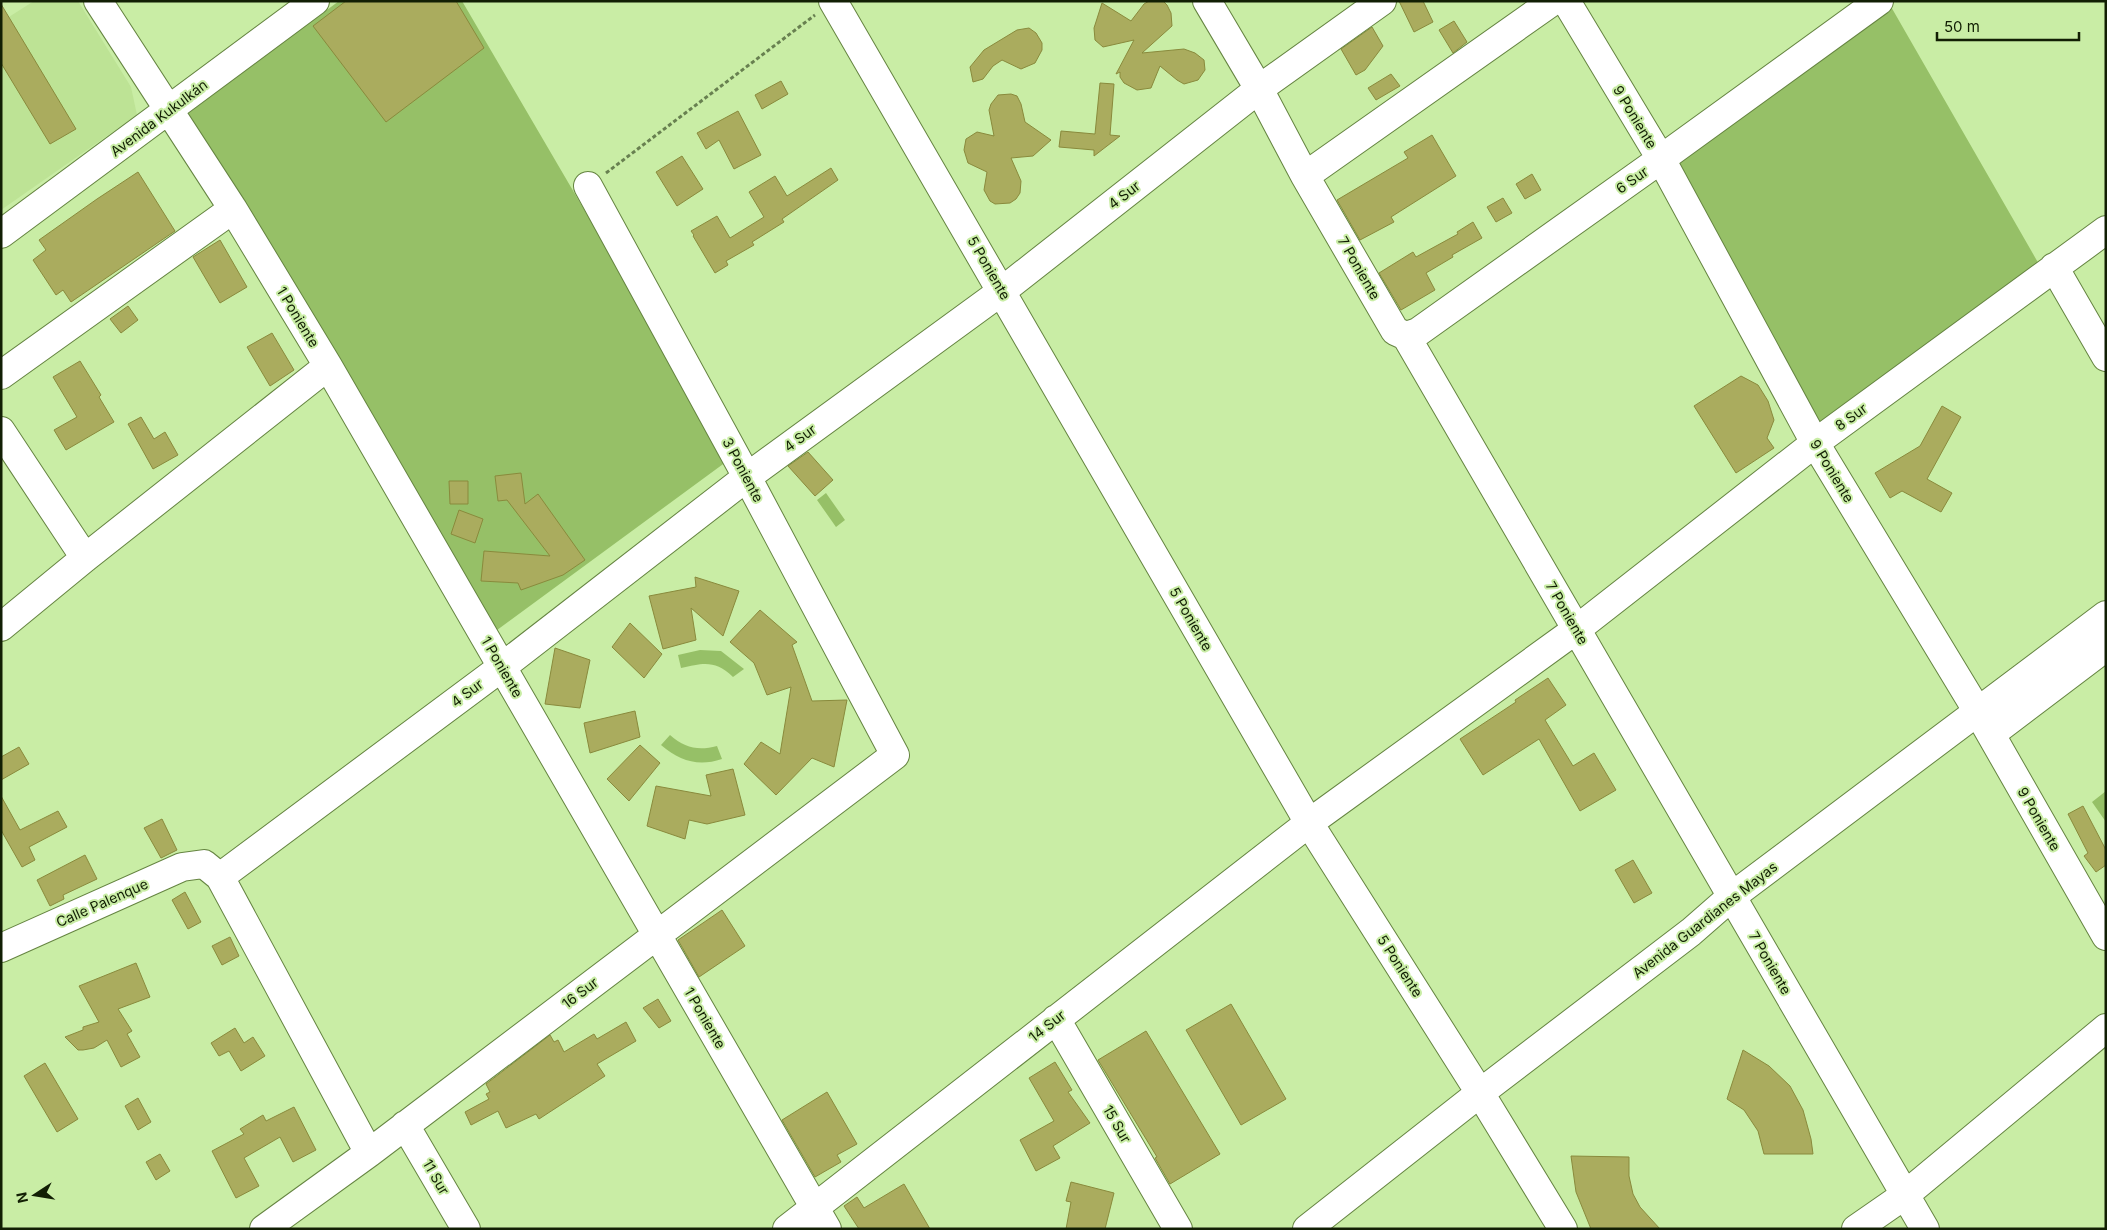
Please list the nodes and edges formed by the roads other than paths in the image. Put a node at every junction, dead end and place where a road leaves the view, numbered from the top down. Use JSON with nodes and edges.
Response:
{"nodes":[{"id":1,"x":98,"y":1,"type":"edge"},
{"id":2,"x":315,"y":1,"type":"edge"},
{"id":3,"x":833,"y":1,"type":"edge"},
{"id":4,"x":1207,"y":1,"type":"edge"},
{"id":5,"x":1382,"y":1,"type":"edge"},
{"id":6,"x":1553,"y":1,"type":"edge"},
{"id":7,"x":1566,"y":1,"type":"edge"},
{"id":8,"x":1879,"y":1,"type":"edge"},
{"id":9,"x":1259,"y":90,"type":"junction"},
{"id":10,"x":168,"y":111,"type":"junction"},
{"id":11,"x":1661,"y":159,"type":"junction"},
{"id":12,"x":1305,"y":176,"type":"junction"},
{"id":13,"x":588,"y":186,"type":"road end"},
{"id":14,"x":233,"y":209,"type":"junction"},
{"id":15,"x":2106,"y":230,"type":"edge"},
{"id":16,"x":1,"y":234,"type":"edge"},
{"id":17,"x":2054,"y":267,"type":"junction"},
{"id":18,"x":1002,"y":291,"type":"junction"},
{"id":19,"x":1406,"y":336,"type":"junction"},
{"id":20,"x":2106,"y":356,"type":"edge"},
{"id":21,"x":328,"y":366,"type":"junction"},
{"id":22,"x":1,"y":374,"type":"edge"},
{"id":23,"x":1,"y":431,"type":"edge"},
{"id":24,"x":1815,"y":443,"type":"junction"},
{"id":25,"x":747,"y":477,"type":"junction"},
{"id":26,"x":85,"y":558,"type":"junction"},
{"id":27,"x":2106,"y":615,"type":"edge"},
{"id":28,"x":1,"y":627,"type":"edge"},
{"id":29,"x":1577,"y":628,"type":"junction"},
{"id":30,"x":2106,"y":647,"type":"edge"},
{"id":31,"x":502,"y":667,"type":"junction"},
{"id":32,"x":1985,"y":723,"type":"junction"},
{"id":33,"x":895,"y":754,"type":"joint"},
{"id":34,"x":1309,"y":823,"type":"junction"},
{"id":35,"x":212,"y":871,"type":"junction"},
{"id":36,"x":1731,"y":897,"type":"junction"},
{"id":37,"x":657,"y":935,"type":"junction"},
{"id":38,"x":2106,"y":936,"type":"edge"},
{"id":39,"x":1,"y":948,"type":"edge"},
{"id":40,"x":1056,"y":1019,"type":"junction"},
{"id":41,"x":2106,"y":1028,"type":"edge"},
{"id":42,"x":1480,"y":1093,"type":"junction"},
{"id":43,"x":405,"y":1125,"type":"junction"},
{"id":44,"x":369,"y":1153,"type":"junction"},
{"id":45,"x":1905,"y":1195,"type":"junction"},
{"id":46,"x":821,"y":1218,"type":"edge"},
{"id":47,"x":264,"y":1229,"type":"edge"},
{"id":48,"x":466,"y":1229,"type":"edge"},
{"id":49,"x":787,"y":1229,"type":"edge"},
{"id":50,"x":1178,"y":1229,"type":"edge"},
{"id":51,"x":1307,"y":1229,"type":"edge"},
{"id":52,"x":1563,"y":1229,"type":"edge"},
{"id":53,"x":1856,"y":1229,"type":"edge"},
{"id":54,"x":1925,"y":1229,"type":"edge"}],
"edges":[{"from":1,"to":10,"type":"street","name":"1 Poniente"},
{"from":2,"to":10,"type":"street","name":"Avenida Kukulkán"},
{"from":3,"to":18,"type":"street","name":"5 Poniente"},
{"from":4,"to":9,"type":"street","name":"7 Poniente"},
{"from":5,"to":9,"type":"street","name":"4 Sur"},
{"from":6,"to":12,"type":"street"},
{"from":7,"to":11,"type":"street","name":"9 Poniente"},
{"from":8,"to":11,"type":"street","name":"6 Sur"},
{"from":9,"to":12,"type":"street","name":"7 Poniente"},
{"from":9,"to":18,"type":"street","name":"4 Sur"},
{"from":10,"to":14,"type":"street","name":"1 Poniente"},
{"from":10,"to":16,"type":"street","name":"Avenida Kukulkán"},
{"from":11,"to":19,"type":"street","name":"6 Sur"},
{"from":11,"to":24,"type":"street","name":"9 Poniente"},
{"from":12,"to":19,"type":"street","name":"7 Poniente"},
{"from":13,"to":25,"type":"street","name":"3 Poniente"},
{"from":14,"to":21,"type":"street","name":"1 Poniente"},
{"from":14,"to":22,"type":"street"},
{"from":15,"to":17,"type":"street","name":"8 Sur"},
{"from":17,"to":20,"type":"street"},
{"from":17,"to":24,"type":"street","name":"8 Sur"},
{"from":18,"to":25,"type":"street","name":"4 Sur"},
{"from":18,"to":34,"type":"street","name":"5 Poniente"},
{"from":19,"to":29,"type":"street","name":"7 Poniente"},
{"from":21,"to":26,"type":"street"},
{"from":21,"to":31,"type":"street","name":"1 Poniente"},
{"from":23,"to":26,"type":"street"},
{"from":24,"to":29,"type":"street","name":"8 Sur"},
{"from":24,"to":32,"type":"street","name":"9 Poniente"},
{"from":25,"to":31,"type":"street","name":"4 Sur"},
{"from":25,"to":33,"type":"street","name":"3 Poniente"},
{"from":26,"to":28,"type":"street"},
{"from":27,"to":32,"type":"street","name":"Avenida Guardianes Mayas"},
{"from":29,"to":34,"type":"street","name":"14 Sur"},
{"from":29,"to":36,"type":"street","name":"7 Poniente"},
{"from":30,"to":32,"type":"street"},
{"from":31,"to":35,"type":"street","name":"4 Sur"},
{"from":31,"to":37,"type":"street","name":"1 Poniente"},
{"from":32,"to":36,"type":"street","name":"Avenida Guardianes Mayas"},
{"from":32,"to":38,"type":"street","name":"9 Poniente"},
{"from":33,"to":37,"type":"street","name":"16 Sur"},
{"from":34,"to":40,"type":"street","name":"14 Sur"},
{"from":34,"to":42,"type":"street","name":"5 Poniente"},
{"from":35,"to":39,"type":"street","name":"Calle Palenque"},
{"from":35,"to":44,"type":"street"},
{"from":36,"to":42,"type":"street","name":"Avenida Guardianes Mayas"},
{"from":36,"to":45,"type":"street","name":"7 Poniente"},
{"from":37,"to":43,"type":"street","name":"16 Sur"},
{"from":37,"to":46,"type":"street","name":"1 Poniente"},
{"from":40,"to":46,"type":"street","name":"14 Sur"},
{"from":40,"to":50,"type":"street","name":"15 Sur"},
{"from":41,"to":45,"type":"street"},
{"from":42,"to":51,"type":"street","name":"Avenida Guardianes Mayas"},
{"from":42,"to":52,"type":"street","name":"5 Poniente"},
{"from":43,"to":44,"type":"street","name":"16 Sur"},
{"from":43,"to":48,"type":"street","name":"11 Sur"},
{"from":44,"to":47,"type":"street","name":"16 Sur"},
{"from":45,"to":53,"type":"street"},
{"from":45,"to":54,"type":"street","name":"7 Poniente"},
{"from":46,"to":49,"type":"street","name":"14 Sur"}]}
